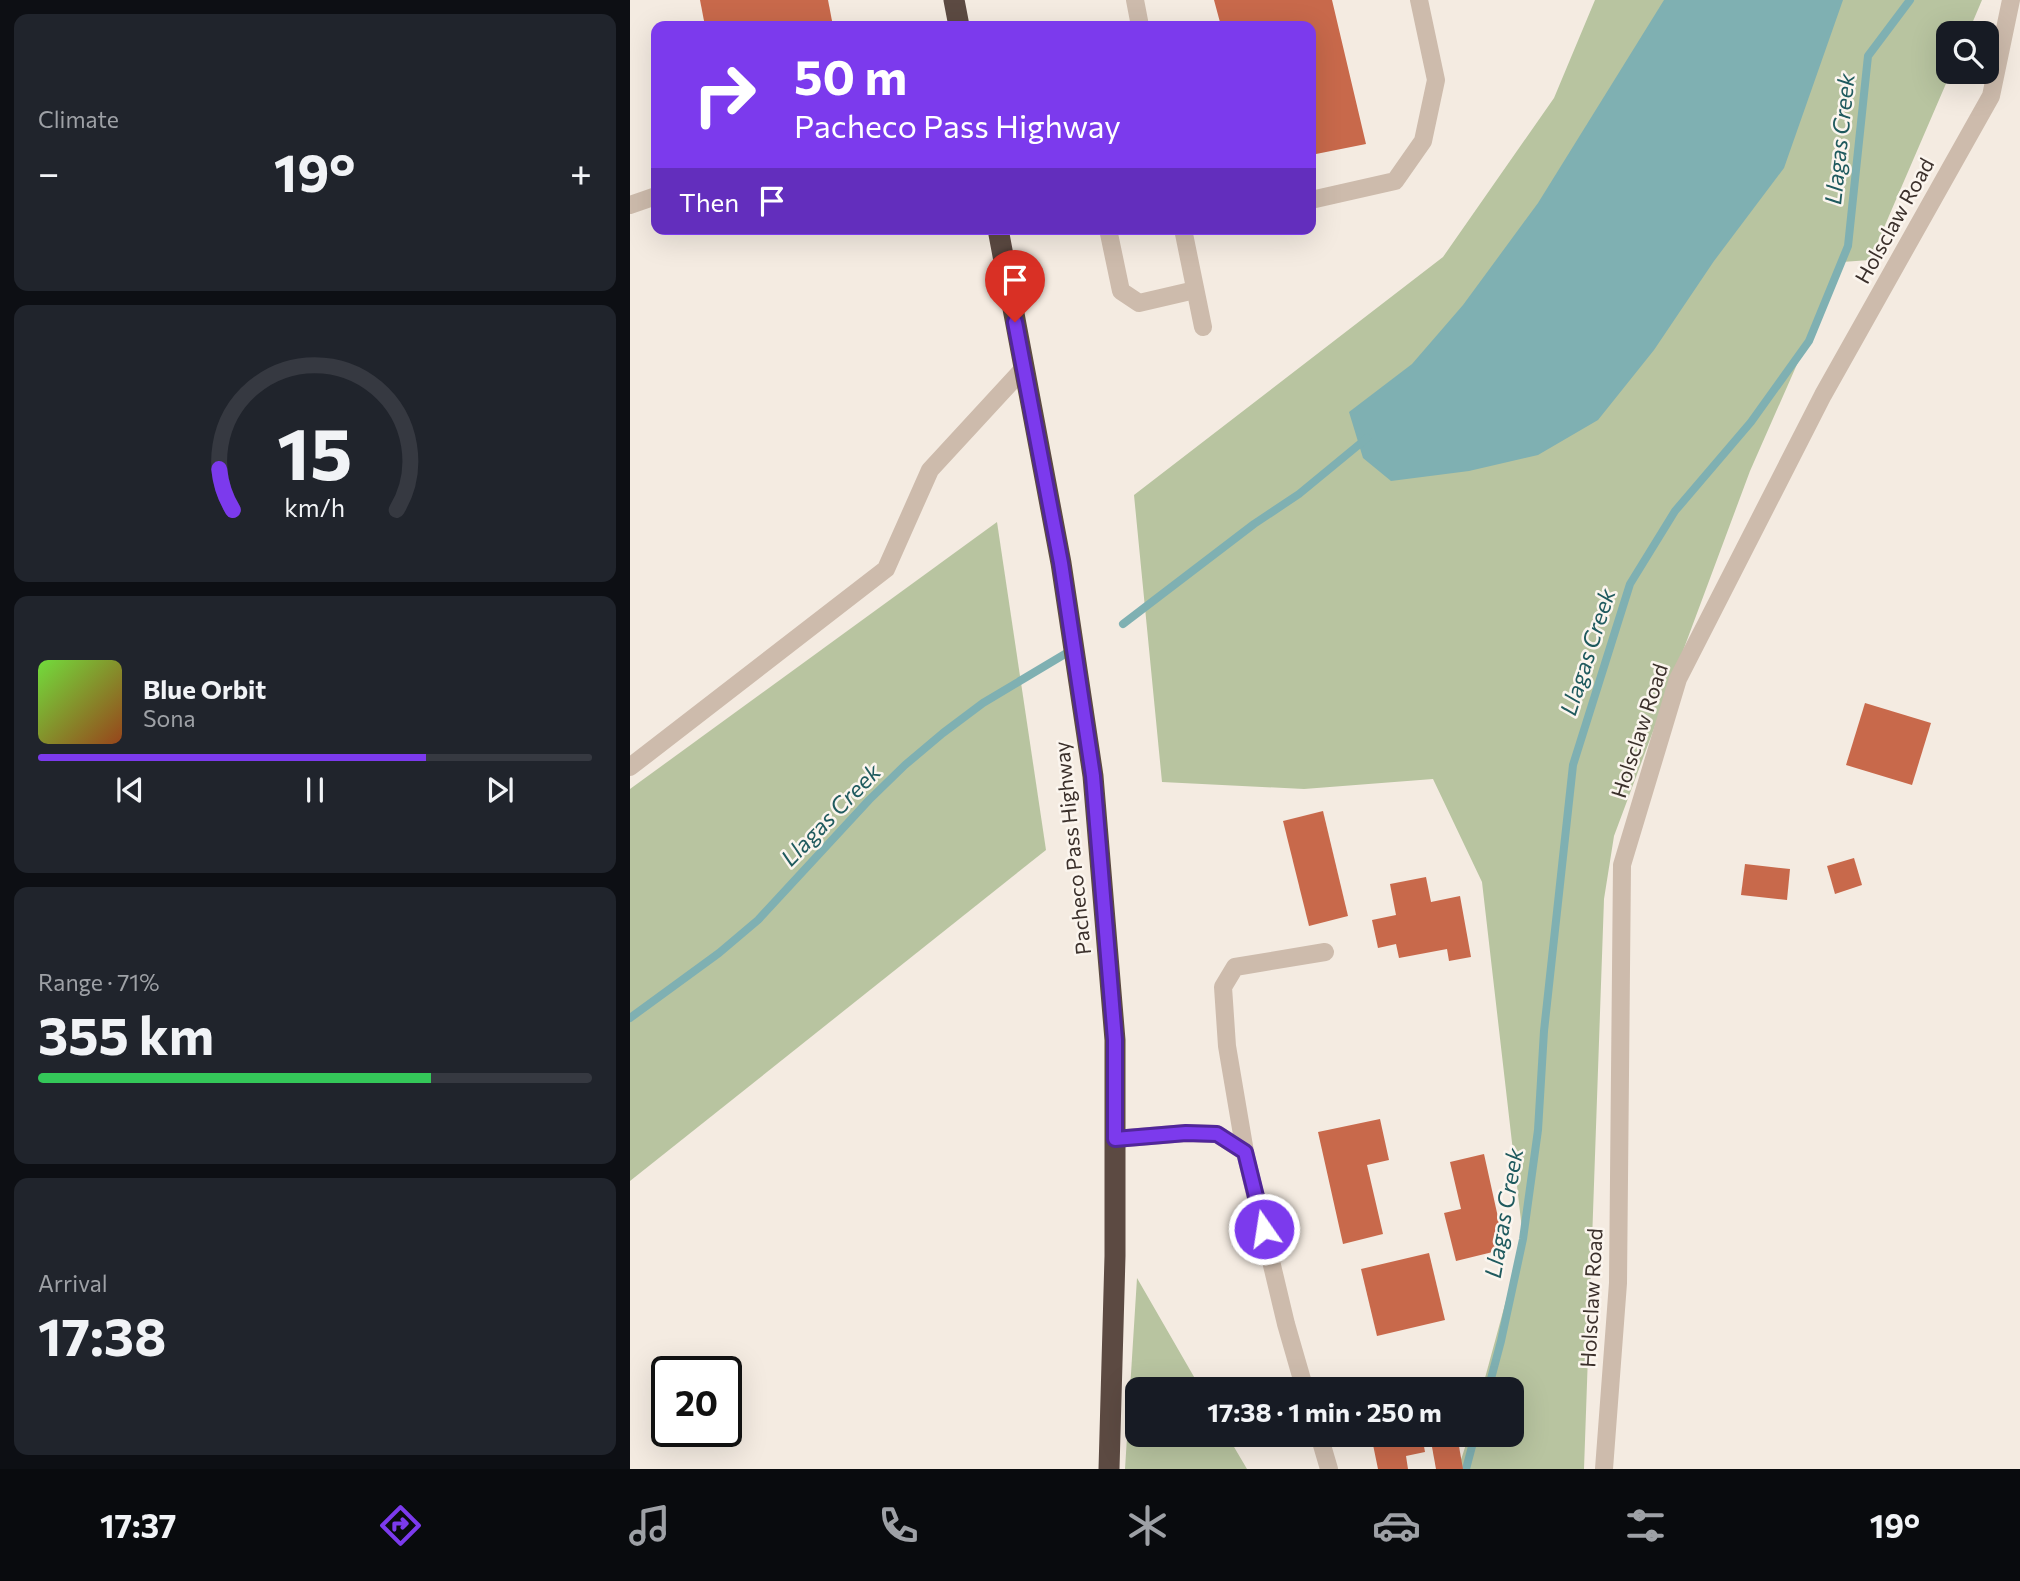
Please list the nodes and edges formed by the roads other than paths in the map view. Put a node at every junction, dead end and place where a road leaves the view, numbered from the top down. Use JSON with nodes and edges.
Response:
{"nodes":[{"id":1,"x":954,"y":0,"type":"edge"},
{"id":2,"x":1135,"y":0,"type":"edge"},
{"id":3,"x":1419,"y":0,"type":"edge"},
{"id":4,"x":2011,"y":0,"type":"edge"},
{"id":5,"x":958,"y":21,"type":"edge"},
{"id":6,"x":1139,"y":21,"type":"edge"},
{"id":7,"x":651,"y":198,"type":"edge"},
{"id":8,"x":1316,"y":199,"type":"edge"},
{"id":9,"x":630,"y":205,"type":"edge"},
{"id":10,"x":999,"y":235,"type":"edge"},
{"id":11,"x":1109,"y":235,"type":"edge"},
{"id":12,"x":1184,"y":235,"type":"edge"},
{"id":13,"x":1195,"y":290,"type":"junction"},
{"id":14,"x":1203,"y":327,"type":"dead end"},
{"id":15,"x":1024,"y":368,"type":"junction"},
{"id":16,"x":630,"y":767,"type":"edge"},
{"id":17,"x":1325,"y":952,"type":"dead end"},
{"id":18,"x":1115,"y":1139,"type":"junction"},
{"id":19,"x":1245,"y":1152,"type":"junction"},
{"id":20,"x":1301,"y":1377,"type":"edge"},
{"id":21,"x":1323,"y":1447,"type":"edge"},
{"id":22,"x":1109,"y":1469,"type":"edge"},
{"id":23,"x":1329,"y":1469,"type":"edge"},
{"id":24,"x":1604,"y":1469,"type":"edge"}],
"edges":[{"from":1,"to":5,"type":"highway"},
{"from":2,"to":6,"type":"street"},
{"from":3,"to":8,"type":"street"},
{"from":4,"to":24,"type":"street","name":"Holsclaw Road"},
{"from":7,"to":9,"type":"street"},
{"from":10,"to":15,"type":"highway","name":"Pacheco Pass Highway"},
{"from":11,"to":13,"type":"street"},
{"from":12,"to":13,"type":"street"},
{"from":13,"to":14,"type":"street"},
{"from":15,"to":16,"type":"street"},
{"from":15,"to":18,"type":"highway","name":"Pacheco Pass Highway"},
{"from":17,"to":19,"type":"street"},
{"from":18,"to":19,"type":"street"},
{"from":18,"to":22,"type":"highway","name":"Pacheco Pass Highway"},
{"from":19,"to":20,"type":"street"},
{"from":21,"to":23,"type":"street"}]}
